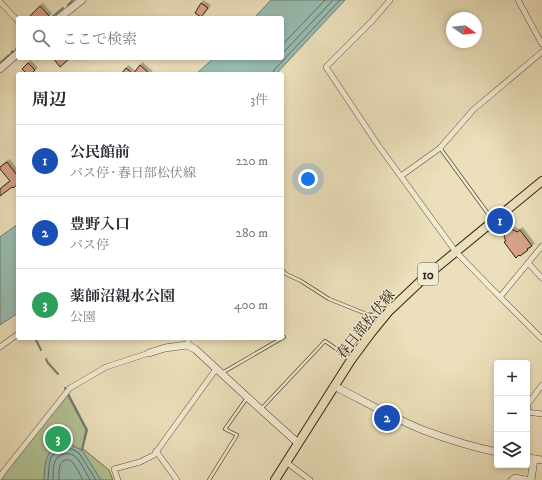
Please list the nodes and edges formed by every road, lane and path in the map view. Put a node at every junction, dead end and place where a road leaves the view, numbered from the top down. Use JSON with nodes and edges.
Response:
{"nodes":[{"id":1,"x":82,"y":0,"type":"edge"},
{"id":2,"x":390,"y":0,"type":"edge"},
{"id":3,"x":518,"y":0,"type":"edge"},
{"id":4,"x":0,"y":2,"type":"edge"},
{"id":5,"x":62,"y":16,"type":"edge"},
{"id":6,"x":16,"y":19,"type":"edge"},
{"id":7,"x":542,"y":44,"type":"edge"},
{"id":8,"x":542,"y":52,"type":"edge"},
{"id":9,"x":16,"y":55,"type":"edge"},
{"id":10,"x":0,"y":69,"type":"edge"},
{"id":11,"x":440,"y":148,"type":"junction"},
{"id":12,"x":400,"y":176,"type":"junction"},
{"id":13,"x":542,"y":181,"type":"edge"},
{"id":14,"x":494,"y":221,"type":"junction"},
{"id":15,"x":542,"y":246,"type":"edge"},
{"id":16,"x":456,"y":252,"type":"junction"},
{"id":17,"x":528,"y":263,"type":"junction"},
{"id":18,"x":284,"y":272,"type":"edge"},
{"id":19,"x":542,"y":278,"type":"edge"},
{"id":20,"x":500,"y":297,"type":"junction"},
{"id":21,"x":381,"y":320,"type":"junction"},
{"id":22,"x":16,"y":335,"type":"edge"},
{"id":23,"x":542,"y":339,"type":"edge"},
{"id":24,"x":278,"y":340,"type":"edge"},
{"id":25,"x":188,"y":342,"type":"edge"},
{"id":26,"x":0,"y":347,"type":"edge"},
{"id":27,"x":149,"y":352,"type":"joint"},
{"id":28,"x":351,"y":360,"type":"junction"},
{"id":29,"x":219,"y":371,"type":"junction"},
{"id":30,"x":542,"y":385,"type":"edge"},
{"id":31,"x":334,"y":386,"type":"junction"},
{"id":32,"x":247,"y":398,"type":"junction"},
{"id":33,"x":260,"y":409,"type":"junction"},
{"id":34,"x":542,"y":414,"type":"edge"},
{"id":35,"x":298,"y":443,"type":"junction"},
{"id":36,"x":156,"y":451,"type":"junction"},
{"id":37,"x":494,"y":451,"type":"edge"},
{"id":38,"x":534,"y":459,"type":"edge"},
{"id":39,"x":286,"y":462,"type":"junction"},
{"id":40,"x":0,"y":477,"type":"edge"},
{"id":41,"x":118,"y":480,"type":"edge"},
{"id":42,"x":177,"y":480,"type":"edge"},
{"id":43,"x":209,"y":480,"type":"edge"},
{"id":44,"x":275,"y":480,"type":"edge"},
{"id":45,"x":310,"y":480,"type":"edge"},
{"id":46,"x":512,"y":480,"type":"edge"},
{"id":47,"x":531,"y":480,"type":"edge"}],
"edges":[{"from":1,"to":5,"type":"street"},
{"from":2,"to":12,"type":"street"},
{"from":3,"to":7,"type":"street"},
{"from":4,"to":6,"type":"street"},
{"from":8,"to":11,"type":"street"},
{"from":9,"to":10,"type":"street"},
{"from":11,"to":12,"type":"street"},
{"from":11,"to":14,"type":"lane"},
{"from":12,"to":16,"type":"street"},
{"from":13,"to":14,"type":"main road","name":"春日部松伏線","number":"10"},
{"from":14,"to":16,"type":"main road","name":"春日部松伏線","number":"10"},
{"from":15,"to":17,"type":"street"},
{"from":16,"to":20,"type":"street"},
{"from":16,"to":21,"type":"main road","name":"春日部松伏線","number":"10"},
{"from":17,"to":19,"type":"street"},
{"from":17,"to":20,"type":"street"},
{"from":18,"to":21,"type":"lane"},
{"from":20,"to":23,"type":"street"},
{"from":21,"to":28,"type":"main road","name":"春日部松伏線","number":"10"},
{"from":22,"to":26,"type":"street"},
{"from":24,"to":29,"type":"lane"},
{"from":25,"to":27,"type":"street"},
{"from":25,"to":29,"type":"street"},
{"from":27,"to":40,"type":"street"},
{"from":28,"to":31,"type":"main road","name":"春日部松伏線","number":"10"},
{"from":28,"to":33,"type":"lane"},
{"from":29,"to":32,"type":"street"},
{"from":29,"to":36,"type":"street"},
{"from":30,"to":34,"type":"street"},
{"from":31,"to":35,"type":"main road","name":"春日部松伏線","number":"10"},
{"from":31,"to":37,"type":"street"},
{"from":32,"to":33,"type":"street"},
{"from":32,"to":43,"type":"lane"},
{"from":33,"to":35,"type":"street"},
{"from":35,"to":39,"type":"main road","name":"春日部松伏線","number":"10"},
{"from":36,"to":41,"type":"street"},
{"from":36,"to":42,"type":"street"},
{"from":38,"to":47,"type":"street"},
{"from":39,"to":44,"type":"main road","name":"春日部松伏線","number":"10"},
{"from":39,"to":45,"type":"street"},
{"from":46,"to":47,"type":"street"}]}
